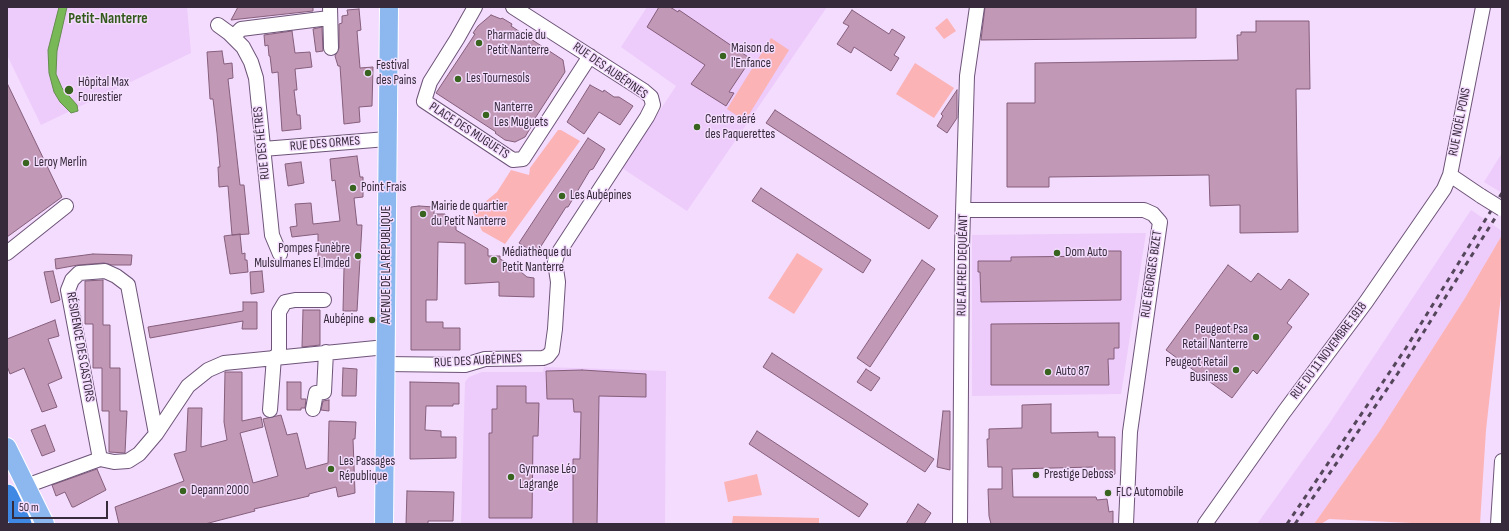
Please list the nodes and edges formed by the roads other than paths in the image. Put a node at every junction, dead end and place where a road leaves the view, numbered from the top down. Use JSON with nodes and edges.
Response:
{"nodes":[{"id":1,"x":389,"y":7,"type":"edge"},
{"id":2,"x":475,"y":7,"type":"edge"},
{"id":3,"x":513,"y":7,"type":"edge"},
{"id":4,"x":977,"y":7,"type":"edge"},
{"id":5,"x":1483,"y":7,"type":"edge"},
{"id":6,"x":329,"y":12,"type":"edge"},
{"id":7,"x":218,"y":25,"type":"dead end"},
{"id":8,"x":233,"y":37,"type":"junction"},
{"id":9,"x":331,"y":48,"type":"dead end"},
{"id":10,"x":596,"y":60,"type":"junction"},
{"id":11,"x":388,"y":139,"type":"junction"},
{"id":12,"x":263,"y":150,"type":"junction"},
{"id":13,"x":1450,"y":175,"type":"junction"},
{"id":14,"x":66,"y":206,"type":"dead end"},
{"id":15,"x":1502,"y":209,"type":"edge"},
{"id":16,"x":964,"y":210,"type":"junction"},
{"id":17,"x":7,"y":253,"type":"edge"},
{"id":18,"x":280,"y":254,"type":"dead end"},
{"id":19,"x":324,"y":300,"type":"dead end"},
{"id":20,"x":326,"y":352,"type":"junction"},
{"id":21,"x":386,"y":355,"type":"junction"},
{"id":22,"x":276,"y":357,"type":"junction"},
{"id":23,"x":314,"y":409,"type":"dead end"},
{"id":24,"x":270,"y":410,"type":"dead end"},
{"id":25,"x":156,"y":434,"type":"junction"},
{"id":26,"x":7,"y":446,"type":"edge"},
{"id":27,"x":100,"y":459,"type":"junction"},
{"id":28,"x":1502,"y":461,"type":"edge"},
{"id":29,"x":26,"y":486,"type":"junction"},
{"id":30,"x":7,"y":495,"type":"edge"},
{"id":31,"x":21,"y":524,"type":"edge"},
{"id":32,"x":44,"y":524,"type":"edge"},
{"id":33,"x":384,"y":524,"type":"edge"},
{"id":34,"x":960,"y":524,"type":"edge"},
{"id":35,"x":1126,"y":524,"type":"edge"},
{"id":36,"x":1205,"y":524,"type":"edge"},
{"id":37,"x":1498,"y":524,"type":"edge"}],
"edges":[{"from":1,"to":11,"type":"main road","name":"AVENUE DE LA RÉPUBLIQUE"},
{"from":2,"to":10,"type":"street","name":"PLACE DES MUGUETS"},
{"from":3,"to":10,"type":"street","name":"RUE DES AUBÉPINES"},
{"from":4,"to":16,"type":"street","name":"RUE ALFRED DEQUÉANT"},
{"from":5,"to":13,"type":"street","name":"RUE NOËL PONS"},
{"from":6,"to":8,"type":"street"},
{"from":6,"to":9,"type":"street"},
{"from":7,"to":8,"type":"street","name":"RUE DES HÊTRES"},
{"from":8,"to":12,"type":"street","name":"RUE DES HÊTRES"},
{"from":10,"to":21,"type":"street","name":"RUE DES AUBÉPINES"},
{"from":11,"to":12,"type":"street","name":"RUE DES ORMES"},
{"from":11,"to":21,"type":"main road","name":"AVENUE DE LA RÉPUBLIQUE"},
{"from":12,"to":18,"type":"street","name":"RUE DES HÊTRES"},
{"from":13,"to":15,"type":"street","bridge":true},
{"from":13,"to":36,"type":"street","name":"RUE DU 11 NOVEMBRE 1918"},
{"from":14,"to":17,"type":"street"},
{"from":16,"to":34,"type":"street","name":"RUE ALFRED DEQUÉANT"},
{"from":16,"to":35,"type":"street","name":"RUE GEORGES BIZET"},
{"from":19,"to":22,"type":"street"},
{"from":20,"to":21,"type":"street"},
{"from":20,"to":22,"type":"street"},
{"from":20,"to":23,"type":"street"},
{"from":21,"to":33,"type":"main road","name":"AVENUE DE LA RÉPUBLIQUE"},
{"from":22,"to":24,"type":"street"},
{"from":22,"to":25,"type":"street"},
{"from":25,"to":27,"type":"street"},
{"from":25,"to":27,"type":"street","name":"RÉSIDENCE DES CASTORS"},
{"from":26,"to":29,"type":"main road"},
{"from":27,"to":29,"type":"street"},
{"from":28,"to":37,"type":"street"},
{"from":29,"to":32,"type":"main road"},
{"from":30,"to":31,"type":"highway"}]}
